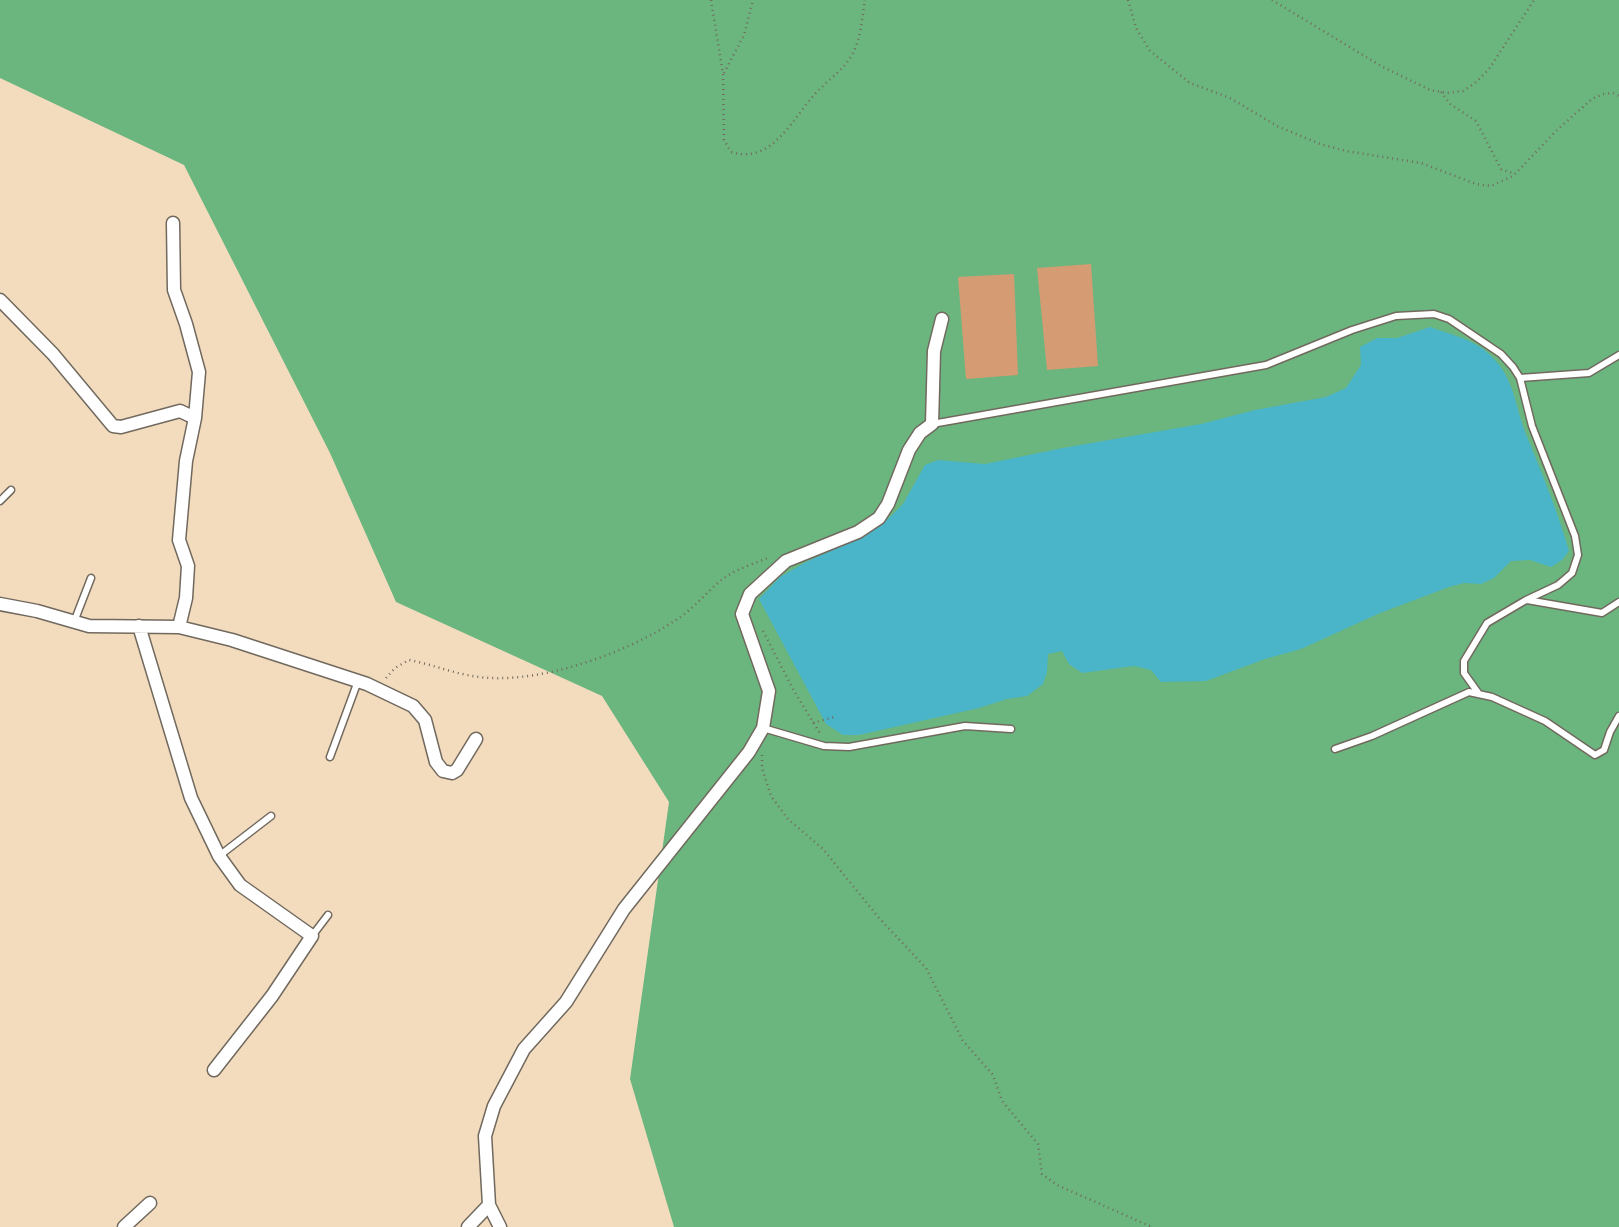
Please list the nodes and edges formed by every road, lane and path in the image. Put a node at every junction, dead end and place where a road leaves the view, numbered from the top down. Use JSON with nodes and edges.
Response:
{"nodes":[{"id":1,"x":711,"y":0,"type":"edge"},
{"id":2,"x":753,"y":0,"type":"edge"},
{"id":3,"x":865,"y":0,"type":"edge"},
{"id":4,"x":1128,"y":0,"type":"edge"},
{"id":5,"x":1272,"y":0,"type":"edge"},
{"id":6,"x":1534,"y":0,"type":"edge"},
{"id":7,"x":1278,"y":2,"type":"edge"},
{"id":8,"x":723,"y":74,"type":"junction"},
{"id":9,"x":1441,"y":92,"type":"junction"},
{"id":10,"x":1619,"y":96,"type":"edge"},
{"id":11,"x":1515,"y":174,"type":"junction"},
{"id":12,"x":173,"y":222,"type":"dead end"},
{"id":13,"x":0,"y":300,"type":"edge"},
{"id":14,"x":942,"y":319,"type":"dead end"},
{"id":15,"x":1619,"y":355,"type":"edge"},
{"id":16,"x":1520,"y":378,"type":"junction"},
{"id":17,"x":195,"y":418,"type":"junction"},
{"id":18,"x":932,"y":424,"type":"junction"},
{"id":19,"x":11,"y":490,"type":"dead end"},
{"id":20,"x":0,"y":501,"type":"edge"},
{"id":21,"x":776,"y":554,"type":"dead end"},
{"id":22,"x":91,"y":578,"type":"dead end"},
{"id":23,"x":1526,"y":600,"type":"junction"},
{"id":24,"x":1619,"y":602,"type":"edge"},
{"id":25,"x":0,"y":604,"type":"edge"},
{"id":26,"x":74,"y":622,"type":"junction"},
{"id":27,"x":139,"y":626,"type":"junction"},
{"id":28,"x":179,"y":626,"type":"junction"},
{"id":29,"x":762,"y":630,"type":"dead end"},
{"id":30,"x":358,"y":681,"type":"junction"},
{"id":31,"x":377,"y":688,"type":"junction"},
{"id":32,"x":1479,"y":694,"type":"junction"},
{"id":33,"x":1619,"y":716,"type":"edge"},
{"id":34,"x":834,"y":717,"type":"dead end"},
{"id":35,"x":813,"y":723,"type":"junction"},
{"id":36,"x":763,"y":728,"type":"junction"},
{"id":37,"x":1011,"y":729,"type":"dead end"},
{"id":38,"x":476,"y":739,"type":"dead end"},
{"id":39,"x":833,"y":746,"type":"junction"},
{"id":40,"x":1335,"y":749,"type":"dead end"},
{"id":41,"x":330,"y":757,"type":"dead end"},
{"id":42,"x":271,"y":816,"type":"dead end"},
{"id":43,"x":219,"y":856,"type":"junction"},
{"id":44,"x":328,"y":915,"type":"dead end"},
{"id":45,"x":312,"y":936,"type":"junction"},
{"id":46,"x":214,"y":1070,"type":"dead end"},
{"id":47,"x":150,"y":1203,"type":"dead end"},
{"id":48,"x":489,"y":1205,"type":"junction"},
{"id":49,"x":124,"y":1227,"type":"edge"},
{"id":50,"x":468,"y":1227,"type":"edge"},
{"id":51,"x":500,"y":1227,"type":"edge"},
{"id":52,"x":1152,"y":1227,"type":"edge"}],
"edges":[{"from":1,"to":8,"type":"path"},
{"from":2,"to":8,"type":"path"},
{"from":3,"to":8,"type":"path"},
{"from":4,"to":11,"type":"path"},
{"from":5,"to":7,"type":"path"},
{"from":6,"to":9,"type":"path"},
{"from":7,"to":9,"type":"path"},
{"from":9,"to":11,"type":"path"},
{"from":10,"to":11,"type":"path"},
{"from":12,"to":17,"type":"street"},
{"from":13,"to":17,"type":"street"},
{"from":14,"to":18,"type":"street"},
{"from":15,"to":16,"type":"lane"},
{"from":16,"to":18,"type":"lane"},
{"from":16,"to":23,"type":"lane"},
{"from":17,"to":28,"type":"street"},
{"from":18,"to":36,"type":"street"},
{"from":19,"to":20,"type":"lane"},
{"from":21,"to":31,"type":"path"},
{"from":22,"to":26,"type":"lane"},
{"from":23,"to":24,"type":"lane"},
{"from":23,"to":32,"type":"lane"},
{"from":25,"to":26,"type":"street"},
{"from":26,"to":27,"type":"street"},
{"from":27,"to":28,"type":"street"},
{"from":27,"to":43,"type":"street"},
{"from":28,"to":30,"type":"street"},
{"from":29,"to":35,"type":"path"},
{"from":30,"to":31,"type":"street"},
{"from":30,"to":41,"type":"lane"},
{"from":31,"to":38,"type":"street"},
{"from":32,"to":33,"type":"lane"},
{"from":32,"to":40,"type":"lane"},
{"from":34,"to":35,"type":"path"},
{"from":35,"to":39,"type":"path"},
{"from":36,"to":39,"type":"lane"},
{"from":36,"to":48,"type":"street"},
{"from":36,"to":52,"type":"path"},
{"from":37,"to":39,"type":"lane"},
{"from":42,"to":43,"type":"lane"},
{"from":43,"to":45,"type":"street"},
{"from":44,"to":45,"type":"lane"},
{"from":45,"to":46,"type":"street"},
{"from":47,"to":49,"type":"street"},
{"from":48,"to":50,"type":"street"},
{"from":48,"to":51,"type":"street"}]}
